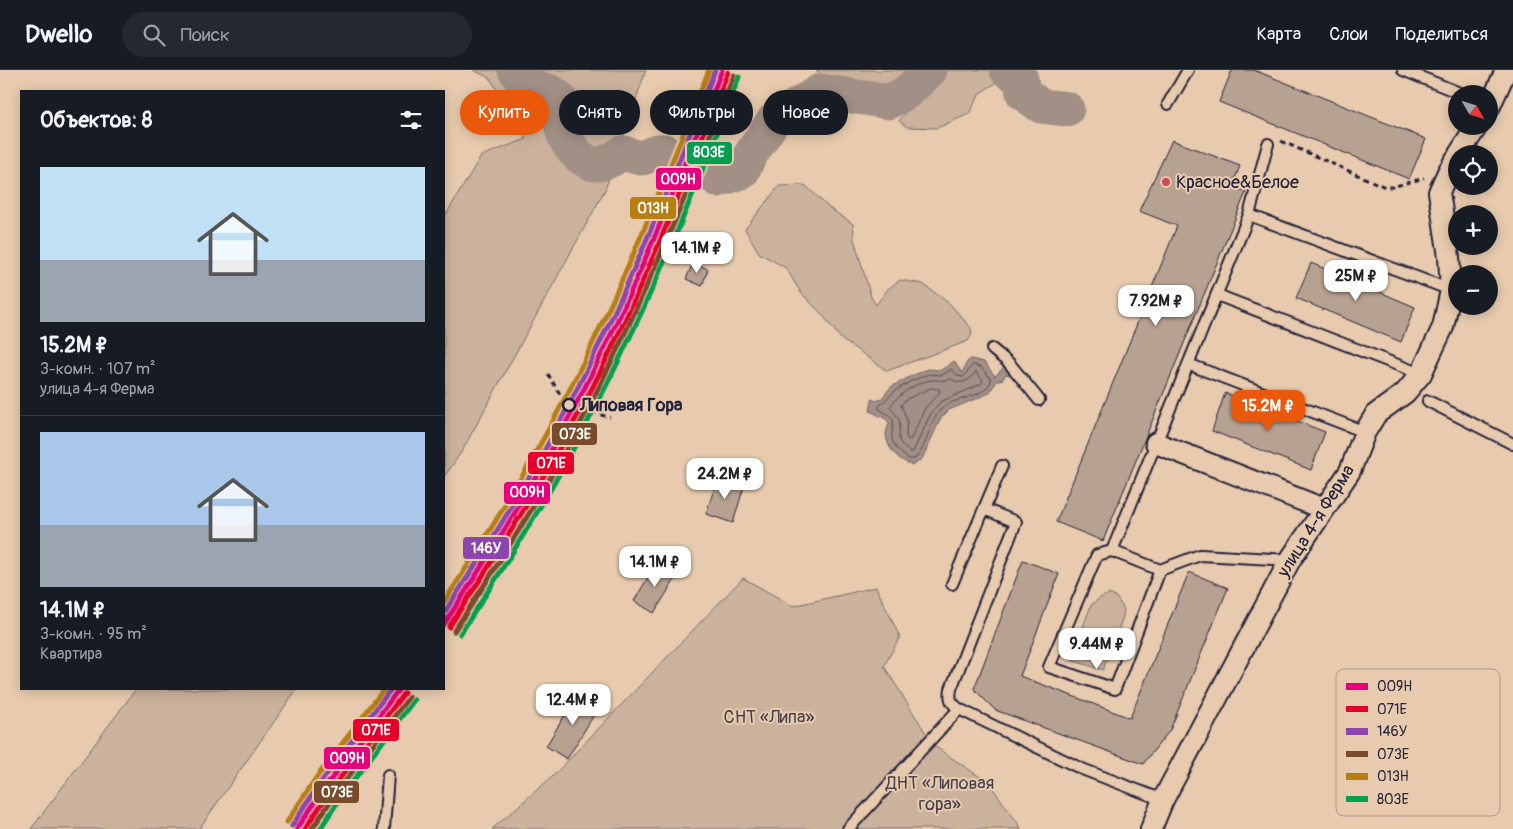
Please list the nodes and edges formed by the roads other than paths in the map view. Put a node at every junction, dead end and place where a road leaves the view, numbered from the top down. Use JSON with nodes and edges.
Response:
{"nodes":[{"id":1,"x":1188,"y":70,"type":"edge"},
{"id":2,"x":1403,"y":70,"type":"edge"},
{"id":3,"x":1506,"y":70,"type":"edge"},
{"id":4,"x":1498,"y":87,"type":"edge"},
{"id":5,"x":1448,"y":88,"type":"edge"},
{"id":6,"x":1168,"y":104,"type":"dead end"},
{"id":7,"x":1268,"y":144,"type":"dead end"},
{"id":8,"x":1448,"y":174,"type":"edge"},
{"id":9,"x":1249,"y":215,"type":"junction"},
{"id":10,"x":1449,"y":265,"type":"edge"},
{"id":11,"x":1448,"y":289,"type":"edge"},
{"id":12,"x":1216,"y":295,"type":"junction"},
{"id":13,"x":1448,"y":304,"type":"edge"},
{"id":14,"x":992,"y":349,"type":"dead end"},
{"id":15,"x":1188,"y":364,"type":"junction"},
{"id":16,"x":1422,"y":374,"type":"junction"},
{"id":17,"x":1039,"y":400,"type":"dead end"},
{"id":18,"x":1428,"y":401,"type":"dead end"},
{"id":19,"x":1365,"y":432,"type":"junction"},
{"id":20,"x":1156,"y":443,"type":"junction"},
{"id":21,"x":1513,"y":444,"type":"edge"},
{"id":22,"x":1002,"y":466,"type":"dead end"},
{"id":23,"x":984,"y":509,"type":"junction"},
{"id":24,"x":1324,"y":509,"type":"junction"},
{"id":25,"x":1112,"y":551,"type":"junction"},
{"id":26,"x":1290,"y":560,"type":"junction"},
{"id":27,"x":1160,"y":570,"type":"junction"},
{"id":28,"x":952,"y":584,"type":"dead end"},
{"id":29,"x":959,"y":708,"type":"junction"},
{"id":30,"x":388,"y":776,"type":"dead end"},
{"id":31,"x":1163,"y":800,"type":"junction"},
{"id":32,"x":384,"y":829,"type":"edge"},
{"id":33,"x":848,"y":829,"type":"edge"},
{"id":34,"x":1151,"y":829,"type":"edge"}],
"edges":[{"from":1,"to":6,"type":"lane"},
{"from":2,"to":5,"type":"lane"},
{"from":3,"to":4,"type":"street"},
{"from":7,"to":9,"type":"lane"},
{"from":8,"to":10,"type":"street","name":"улица 4-я Ферма"},
{"from":9,"to":11,"type":"lane"},
{"from":9,"to":12,"type":"lane"},
{"from":12,"to":15,"type":"lane"},
{"from":12,"to":16,"type":"lane"},
{"from":13,"to":16,"type":"street","name":"улица 4-я Ферма"},
{"from":14,"to":17,"type":"lane"},
{"from":15,"to":19,"type":"lane"},
{"from":15,"to":20,"type":"lane"},
{"from":16,"to":19,"type":"street","name":"улица 4-я Ферма"},
{"from":18,"to":21,"type":"lane"},
{"from":19,"to":24,"type":"street","name":"улица 4-я Ферма"},
{"from":20,"to":24,"type":"street"},
{"from":20,"to":25,"type":"lane"},
{"from":22,"to":23,"type":"lane"},
{"from":23,"to":28,"type":"lane"},
{"from":23,"to":29,"type":"lane"},
{"from":24,"to":26,"type":"street","name":"улица 4-я Ферма"},
{"from":25,"to":27,"type":"lane"},
{"from":25,"to":27,"type":"lane"},
{"from":26,"to":27,"type":"lane"},
{"from":26,"to":31,"type":"street","name":"улица 4-я Ферма"},
{"from":29,"to":31,"type":"lane"},
{"from":29,"to":33,"type":"lane"},
{"from":30,"to":32,"type":"lane"},
{"from":31,"to":34,"type":"street","name":"улица 4-я Ферма"}]}
